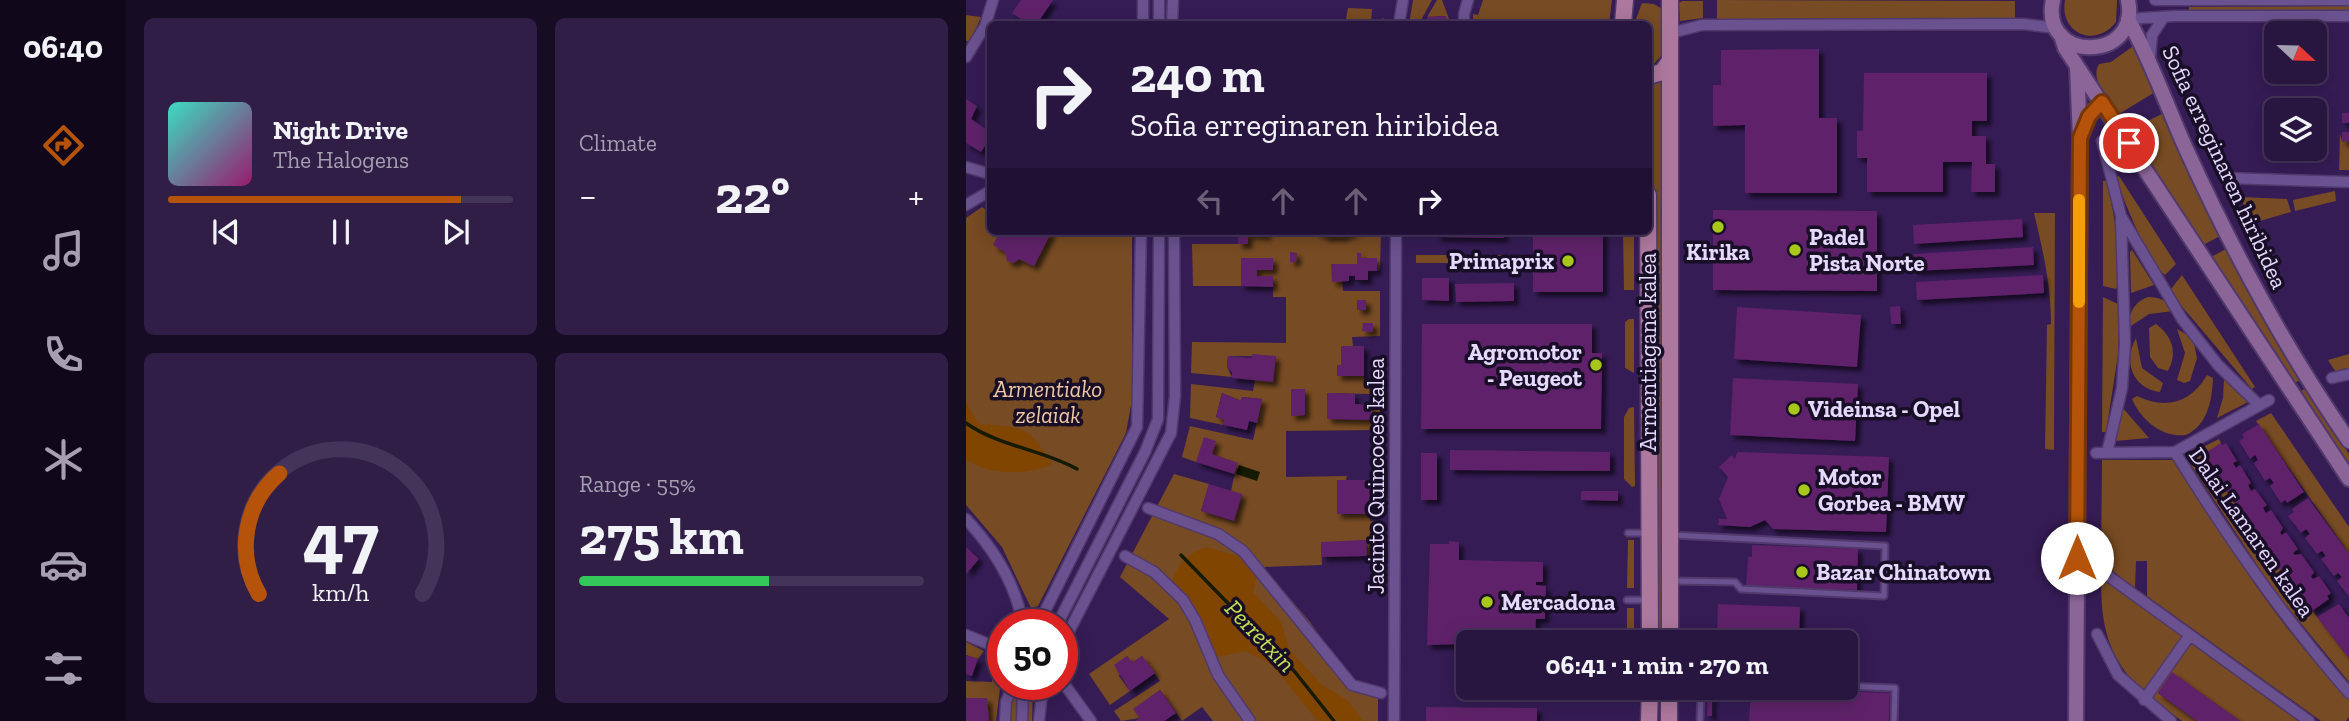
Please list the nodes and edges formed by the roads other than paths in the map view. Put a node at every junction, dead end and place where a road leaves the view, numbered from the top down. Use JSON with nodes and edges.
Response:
{"nodes":[{"id":1,"x":993,"y":0,"type":"edge"},
{"id":2,"x":1143,"y":0,"type":"edge"},
{"id":3,"x":1159,"y":0,"type":"edge"},
{"id":4,"x":1173,"y":0,"type":"edge"},
{"id":5,"x":1403,"y":0,"type":"edge"},
{"id":6,"x":1468,"y":0,"type":"edge"},
{"id":7,"x":1670,"y":0,"type":"edge"},
{"id":8,"x":2053,"y":0,"type":"edge"},
{"id":9,"x":2128,"y":0,"type":"edge"},
{"id":10,"x":2155,"y":0,"type":"edge"},
{"id":11,"x":2349,"y":0,"type":"edge"},
{"id":12,"x":1626,"y":2,"type":"edge"},
{"id":13,"x":2349,"y":16,"type":"edge"},
{"id":14,"x":2164,"y":17,"type":"junction"},
{"id":15,"x":2128,"y":19,"type":"junction"},
{"id":16,"x":1143,"y":21,"type":"edge"},
{"id":17,"x":1159,"y":21,"type":"edge"},
{"id":18,"x":1172,"y":21,"type":"edge"},
{"id":19,"x":1400,"y":21,"type":"edge"},
{"id":20,"x":1464,"y":21,"type":"edge"},
{"id":21,"x":1623,"y":21,"type":"edge"},
{"id":22,"x":2059,"y":32,"type":"junction"},
{"id":23,"x":1671,"y":33,"type":"junction"},
{"id":24,"x":2098,"y":48,"type":"junction"},
{"id":25,"x":966,"y":57,"type":"edge"},
{"id":26,"x":2150,"y":59,"type":"junction"},
{"id":27,"x":1669,"y":62,"type":"junction"},
{"id":28,"x":2077,"y":67,"type":"junction"},
{"id":29,"x":1652,"y":75,"type":"edge"},
{"id":30,"x":2089,"y":80,"type":"junction"},
{"id":31,"x":2102,"y":102,"type":"junction"},
{"id":32,"x":2080,"y":138,"type":"junction"},
{"id":33,"x":2102,"y":141,"type":"dead end"},
{"id":34,"x":966,"y":167,"type":"edge"},
{"id":35,"x":987,"y":173,"type":"edge"},
{"id":36,"x":2226,"y":178,"type":"dead end"},
{"id":37,"x":2349,"y":182,"type":"edge"},
{"id":38,"x":987,"y":193,"type":"edge"},
{"id":39,"x":966,"y":205,"type":"edge"},
{"id":40,"x":2121,"y":216,"type":"junction"},
{"id":41,"x":1141,"y":235,"type":"edge"},
{"id":42,"x":1159,"y":235,"type":"edge"},
{"id":43,"x":1174,"y":235,"type":"edge"},
{"id":44,"x":1396,"y":235,"type":"edge"},
{"id":45,"x":1648,"y":235,"type":"edge"},
{"id":46,"x":2349,"y":374,"type":"edge"},
{"id":47,"x":2332,"y":378,"type":"dead end"},
{"id":48,"x":2269,"y":400,"type":"dead end"},
{"id":49,"x":2259,"y":405,"type":"junction"},
{"id":50,"x":2349,"y":441,"type":"edge"},
{"id":51,"x":2175,"y":452,"type":"junction"},
{"id":52,"x":2349,"y":479,"type":"edge"},
{"id":53,"x":1148,"y":508,"type":"dead end"},
{"id":54,"x":966,"y":519,"type":"edge"},
{"id":55,"x":1651,"y":533,"type":"junction"},
{"id":56,"x":1628,"y":534,"type":"dead end"},
{"id":57,"x":1671,"y":535,"type":"junction"},
{"id":58,"x":1125,"y":556,"type":"dead end"},
{"id":59,"x":2097,"y":568,"type":"dead end"},
{"id":60,"x":1671,"y":581,"type":"junction"},
{"id":61,"x":1627,"y":600,"type":"dead end"},
{"id":62,"x":1651,"y":600,"type":"junction"},
{"id":63,"x":1018,"y":609,"type":"edge"},
{"id":64,"x":1046,"y":609,"type":"edge"},
{"id":65,"x":1065,"y":609,"type":"edge"},
{"id":66,"x":1078,"y":614,"type":"edge"},
{"id":67,"x":1650,"y":630,"type":"edge"},
{"id":68,"x":1670,"y":630,"type":"edge"},
{"id":69,"x":2096,"y":634,"type":"dead end"},
{"id":70,"x":966,"y":635,"type":"edge"},
{"id":71,"x":2190,"y":635,"type":"junction"},
{"id":72,"x":987,"y":644,"type":"edge"},
{"id":73,"x":1858,"y":686,"type":"edge"},
{"id":74,"x":1381,"y":693,"type":"dead end"},
{"id":75,"x":2349,"y":693,"type":"edge"},
{"id":76,"x":1007,"y":700,"type":"edge"},
{"id":77,"x":1023,"y":700,"type":"edge"},
{"id":78,"x":1041,"y":700,"type":"edge"},
{"id":79,"x":1076,"y":700,"type":"edge"},
{"id":80,"x":1650,"y":700,"type":"edge"},
{"id":81,"x":1669,"y":700,"type":"edge"},
{"id":82,"x":1701,"y":700,"type":"edge"},
{"id":83,"x":2144,"y":700,"type":"junction"},
{"id":84,"x":1005,"y":721,"type":"edge"},
{"id":85,"x":1022,"y":721,"type":"edge"},
{"id":86,"x":1039,"y":721,"type":"edge"},
{"id":87,"x":1091,"y":721,"type":"edge"},
{"id":88,"x":1250,"y":721,"type":"edge"},
{"id":89,"x":1394,"y":721,"type":"edge"},
{"id":90,"x":1649,"y":721,"type":"edge"},
{"id":91,"x":1669,"y":721,"type":"edge"},
{"id":92,"x":1700,"y":721,"type":"edge"},
{"id":93,"x":1894,"y":721,"type":"edge"},
{"id":94,"x":2076,"y":721,"type":"edge"},
{"id":95,"x":2171,"y":721,"type":"edge"},
{"id":96,"x":2309,"y":721,"type":"edge"}],
"edges":[{"from":1,"to":25,"type":"street"},
{"from":2,"to":16,"type":"street"},
{"from":3,"to":17,"type":"street"},
{"from":4,"to":18,"type":"street"},
{"from":5,"to":19,"type":"street"},
{"from":6,"to":20,"type":"street"},
{"from":7,"to":23,"type":"main road","name":"Armentiagana kalea"},
{"from":8,"to":22,"type":"main road"},
{"from":9,"to":15,"type":"main road"},
{"from":10,"to":11,"type":"street"},
{"from":12,"to":21,"type":"main road"},
{"from":13,"to":14,"type":"street"},
{"from":14,"to":15,"type":"street"},
{"from":14,"to":26,"type":"street"},
{"from":15,"to":24,"type":"main road"},
{"from":15,"to":26,"type":"main road","name":"Sofia erreginaren hiribidea"},
{"from":22,"to":23,"type":"street"},
{"from":22,"to":24,"type":"main road"},
{"from":22,"to":28,"type":"main road"},
{"from":23,"to":27,"type":"main road","name":"Armentiagana kalea"},
{"from":24,"to":30,"type":"main road"},
{"from":26,"to":50,"type":"main road","name":"Sofia erreginaren hiribidea"},
{"from":27,"to":29,"type":"main road"},
{"from":27,"to":57,"type":"main road","name":"Armentiagana kalea"},
{"from":28,"to":30,"type":"main road"},
{"from":28,"to":32,"type":"main road"},
{"from":30,"to":31,"type":"main road"},
{"from":31,"to":32,"type":"main road"},
{"from":31,"to":52,"type":"main road"},
{"from":32,"to":94,"type":"main road"},
{"from":33,"to":40,"type":"street"},
{"from":34,"to":35,"type":"street"},
{"from":36,"to":37,"type":"street"},
{"from":38,"to":39,"type":"street"},
{"from":40,"to":49,"type":"street"},
{"from":40,"to":51,"type":"street","name":"Dalai Lamaren kalea"},
{"from":41,"to":64,"type":"street"},
{"from":42,"to":65,"type":"street"},
{"from":43,"to":66,"type":"street"},
{"from":44,"to":89,"type":"street","name":"Jacinto Quincoces kalea"},
{"from":45,"to":55,"type":"main road","name":"Armentiagana kalea"},
{"from":46,"to":47,"type":"street"},
{"from":48,"to":49,"type":"street"},
{"from":49,"to":51,"type":"street"},
{"from":51,"to":75,"type":"street","name":"Dalai Lamaren kalea"},
{"from":53,"to":74,"type":"street"},
{"from":54,"to":63,"type":"street"},
{"from":55,"to":56,"type":"lane"},
{"from":55,"to":62,"type":"main road","name":"Armentiagana kalea"},
{"from":57,"to":60,"type":"main road","name":"Armentiagana kalea"},
{"from":57,"to":60,"type":"lane"},
{"from":58,"to":88,"type":"street"},
{"from":59,"to":71,"type":"street"},
{"from":60,"to":68,"type":"main road","name":"Armentiagana kalea"},
{"from":61,"to":62,"type":"lane"},
{"from":62,"to":67,"type":"main road","name":"Armentiagana kalea"},
{"from":69,"to":83,"type":"street"},
{"from":70,"to":72,"type":"street"},
{"from":71,"to":83,"type":"street"},
{"from":71,"to":96,"type":"street"},
{"from":73,"to":93,"type":"lane"},
{"from":76,"to":84,"type":"street"},
{"from":77,"to":85,"type":"street"},
{"from":78,"to":86,"type":"street"},
{"from":79,"to":87,"type":"street"},
{"from":80,"to":90,"type":"main road"},
{"from":81,"to":91,"type":"main road"},
{"from":82,"to":92,"type":"lane"},
{"from":83,"to":95,"type":"street"}]}
